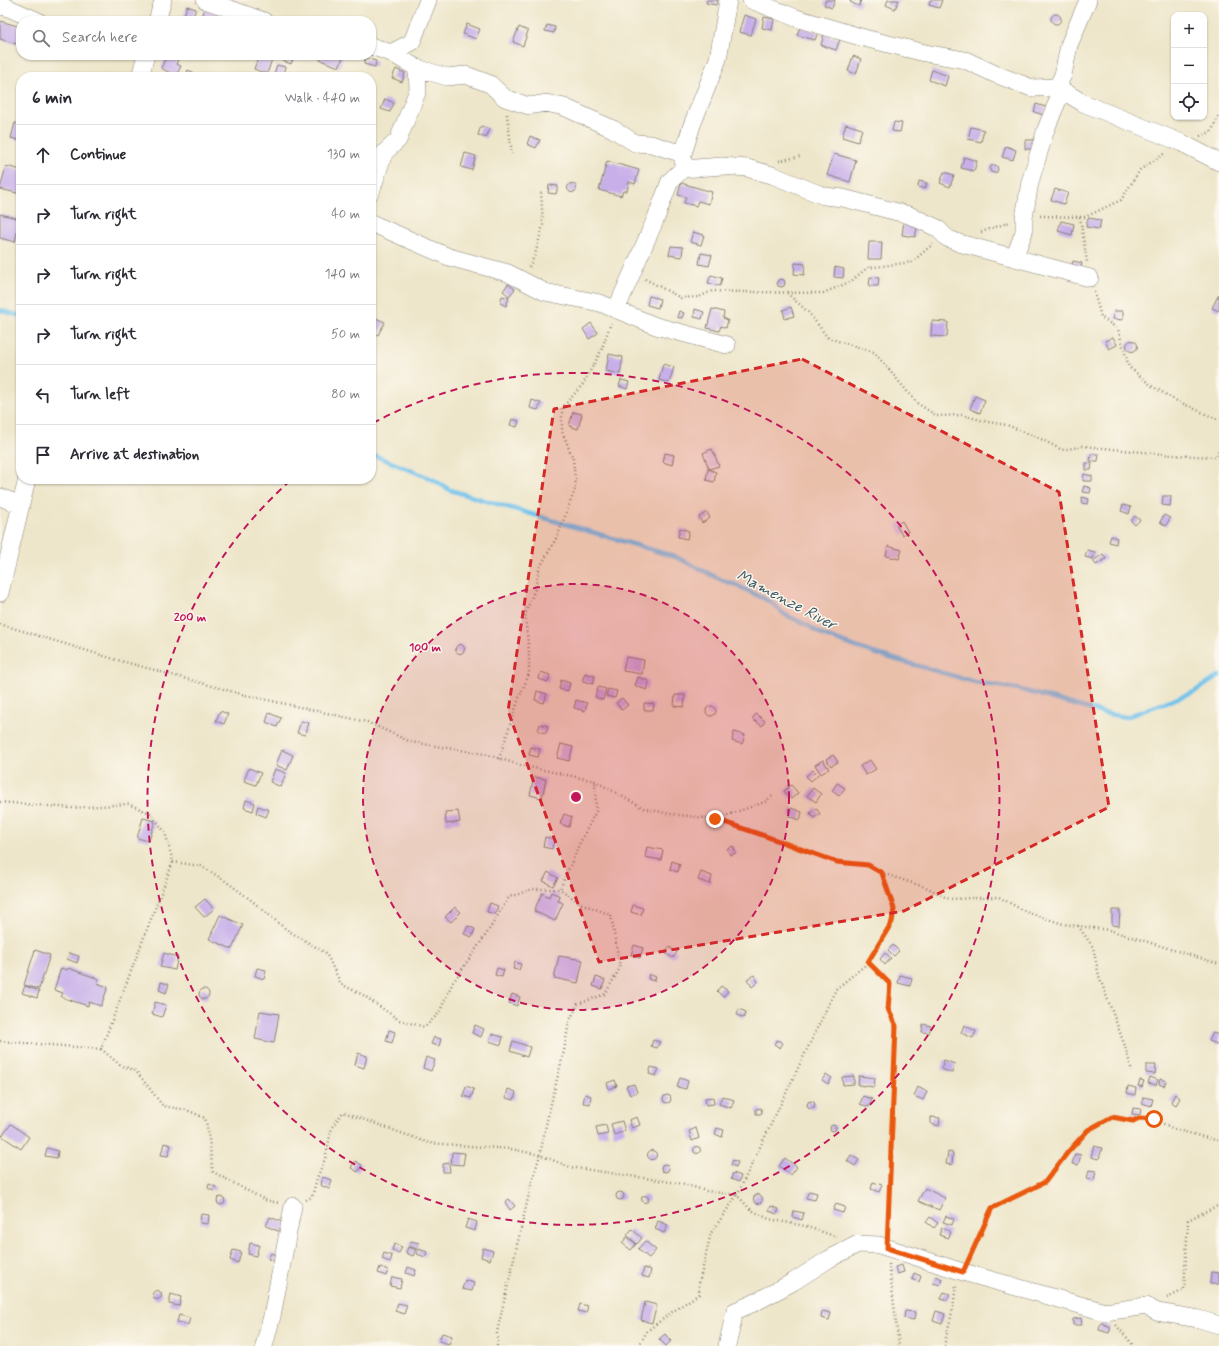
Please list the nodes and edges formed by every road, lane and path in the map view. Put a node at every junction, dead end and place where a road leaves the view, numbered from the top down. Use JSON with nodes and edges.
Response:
{"nodes":[{"id":1,"x":163,"y":0,"type":"edge"},
{"id":2,"x":206,"y":0,"type":"edge"},
{"id":3,"x":428,"y":0,"type":"edge"},
{"id":4,"x":728,"y":0,"type":"edge"},
{"id":5,"x":751,"y":0,"type":"edge"},
{"id":6,"x":1088,"y":0,"type":"edge"},
{"id":7,"x":0,"y":7,"type":"edge"},
{"id":8,"x":27,"y":16,"type":"edge"},
{"id":9,"x":158,"y":16,"type":"edge"},
{"id":10,"x":250,"y":16,"type":"edge"},
{"id":11,"x":376,"y":48,"type":"edge"},
{"id":12,"x":390,"y":53,"type":"junction"},
{"id":13,"x":145,"y":60,"type":"edge"},
{"id":14,"x":417,"y":68,"type":"junction"},
{"id":15,"x":141,"y":72,"type":"edge"},
{"id":16,"x":1057,"y":87,"type":"junction"},
{"id":17,"x":505,"y":98,"type":"junction"},
{"id":18,"x":512,"y":154,"type":"dead end"},
{"id":19,"x":683,"y":161,"type":"junction"},
{"id":20,"x":1219,"y":162,"type":"edge"},
{"id":21,"x":376,"y":177,"type":"edge"},
{"id":22,"x":541,"y":191,"type":"dead end"},
{"id":23,"x":1080,"y":217,"type":"dead end"},
{"id":24,"x":376,"y":225,"type":"edge"},
{"id":25,"x":1014,"y":258,"type":"junction"},
{"id":26,"x":1090,"y":278,"type":"junction"},
{"id":27,"x":522,"y":280,"type":"junction"},
{"id":28,"x":787,"y":293,"type":"dead end"},
{"id":29,"x":616,"y":310,"type":"junction"},
{"id":30,"x":727,"y":345,"type":"dead end"},
{"id":31,"x":1219,"y":420,"type":"edge"},
{"id":32,"x":1219,"y":449,"type":"edge"},
{"id":33,"x":26,"y":484,"type":"edge"},
{"id":34,"x":0,"y":497,"type":"edge"},
{"id":35,"x":22,"y":505,"type":"junction"},
{"id":36,"x":0,"y":593,"type":"edge"},
{"id":37,"x":0,"y":624,"type":"edge"},
{"id":38,"x":499,"y":759,"type":"junction"},
{"id":39,"x":595,"y":781,"type":"junction"},
{"id":40,"x":773,"y":795,"type":"dead end"},
{"id":41,"x":0,"y":802,"type":"edge"},
{"id":42,"x":715,"y":819,"type":"junction"},
{"id":43,"x":173,"y":862,"type":"junction"},
{"id":44,"x":882,"y":873,"type":"junction"},
{"id":45,"x":560,"y":889,"type":"junction"},
{"id":46,"x":1077,"y":926,"type":"junction"},
{"id":47,"x":868,"y":962,"type":"junction"},
{"id":48,"x":1219,"y":964,"type":"edge"},
{"id":49,"x":0,"y":1040,"type":"edge"},
{"id":50,"x":101,"y":1049,"type":"junction"},
{"id":51,"x":1132,"y":1071,"type":"dead end"},
{"id":52,"x":1219,"y":1141,"type":"edge"},
{"id":53,"x":540,"y":1155,"type":"junction"},
{"id":54,"x":737,"y":1195,"type":"junction"},
{"id":55,"x":1219,"y":1205,"type":"edge"},
{"id":56,"x":293,"y":1206,"type":"junction"},
{"id":57,"x":858,"y":1244,"type":"junction"},
{"id":58,"x":887,"y":1248,"type":"junction"},
{"id":59,"x":963,"y":1272,"type":"junction"},
{"id":60,"x":1146,"y":1306,"type":"junction"},
{"id":61,"x":1105,"y":1312,"type":"junction"},
{"id":62,"x":1219,"y":1325,"type":"edge"},
{"id":63,"x":264,"y":1346,"type":"edge"},
{"id":64,"x":497,"y":1346,"type":"edge"},
{"id":65,"x":639,"y":1346,"type":"edge"},
{"id":66,"x":727,"y":1346,"type":"edge"},
{"id":67,"x":899,"y":1346,"type":"edge"},
{"id":68,"x":944,"y":1346,"type":"edge"},
{"id":69,"x":1134,"y":1346,"type":"edge"}],
"edges":[{"from":1,"to":9,"type":"street"},
{"from":2,"to":10,"type":"street"},
{"from":3,"to":12,"type":"street"},
{"from":4,"to":19,"type":"street"},
{"from":5,"to":16,"type":"street"},
{"from":6,"to":16,"type":"street"},
{"from":7,"to":8,"type":"street"},
{"from":11,"to":12,"type":"street"},
{"from":12,"to":14,"type":"street"},
{"from":13,"to":15,"type":"street"},
{"from":14,"to":17,"type":"street"},
{"from":14,"to":21,"type":"street"},
{"from":16,"to":20,"type":"street"},
{"from":16,"to":25,"type":"street"},
{"from":17,"to":18,"type":"path"},
{"from":17,"to":19,"type":"street"},
{"from":19,"to":25,"type":"street"},
{"from":19,"to":29,"type":"street"},
{"from":22,"to":27,"type":"path"},
{"from":23,"to":26,"type":"path"},
{"from":24,"to":27,"type":"street"},
{"from":25,"to":26,"type":"street"},
{"from":26,"to":31,"type":"path"},
{"from":27,"to":29,"type":"street"},
{"from":28,"to":32,"type":"path"},
{"from":29,"to":30,"type":"street"},
{"from":29,"to":38,"type":"path"},
{"from":33,"to":35,"type":"street"},
{"from":34,"to":35,"type":"street"},
{"from":35,"to":36,"type":"street"},
{"from":37,"to":38,"type":"path"},
{"from":38,"to":39,"type":"path"},
{"from":39,"to":42,"type":"path"},
{"from":39,"to":45,"type":"path"},
{"from":40,"to":42,"type":"path"},
{"from":41,"to":43,"type":"path"},
{"from":42,"to":44,"type":"path"},
{"from":43,"to":45,"type":"path"},
{"from":43,"to":50,"type":"path"},
{"from":44,"to":46,"type":"path"},
{"from":44,"to":47,"type":"path"},
{"from":45,"to":53,"type":"path"},
{"from":46,"to":48,"type":"path"},
{"from":46,"to":51,"type":"path"},
{"from":47,"to":54,"type":"path"},
{"from":47,"to":58,"type":"path"},
{"from":49,"to":50,"type":"path"},
{"from":50,"to":56,"type":"path"},
{"from":52,"to":59,"type":"path"},
{"from":53,"to":54,"type":"path"},
{"from":53,"to":56,"type":"path"},
{"from":53,"to":64,"type":"path"},
{"from":54,"to":57,"type":"path"},
{"from":54,"to":65,"type":"path"},
{"from":55,"to":60,"type":"path"},
{"from":56,"to":63,"type":"street"},
{"from":57,"to":58,"type":"street"},
{"from":57,"to":66,"type":"street"},
{"from":58,"to":59,"type":"street"},
{"from":58,"to":67,"type":"path"},
{"from":59,"to":61,"type":"street"},
{"from":59,"to":68,"type":"path"},
{"from":60,"to":61,"type":"street"},
{"from":60,"to":62,"type":"street"},
{"from":61,"to":69,"type":"path"}]}
